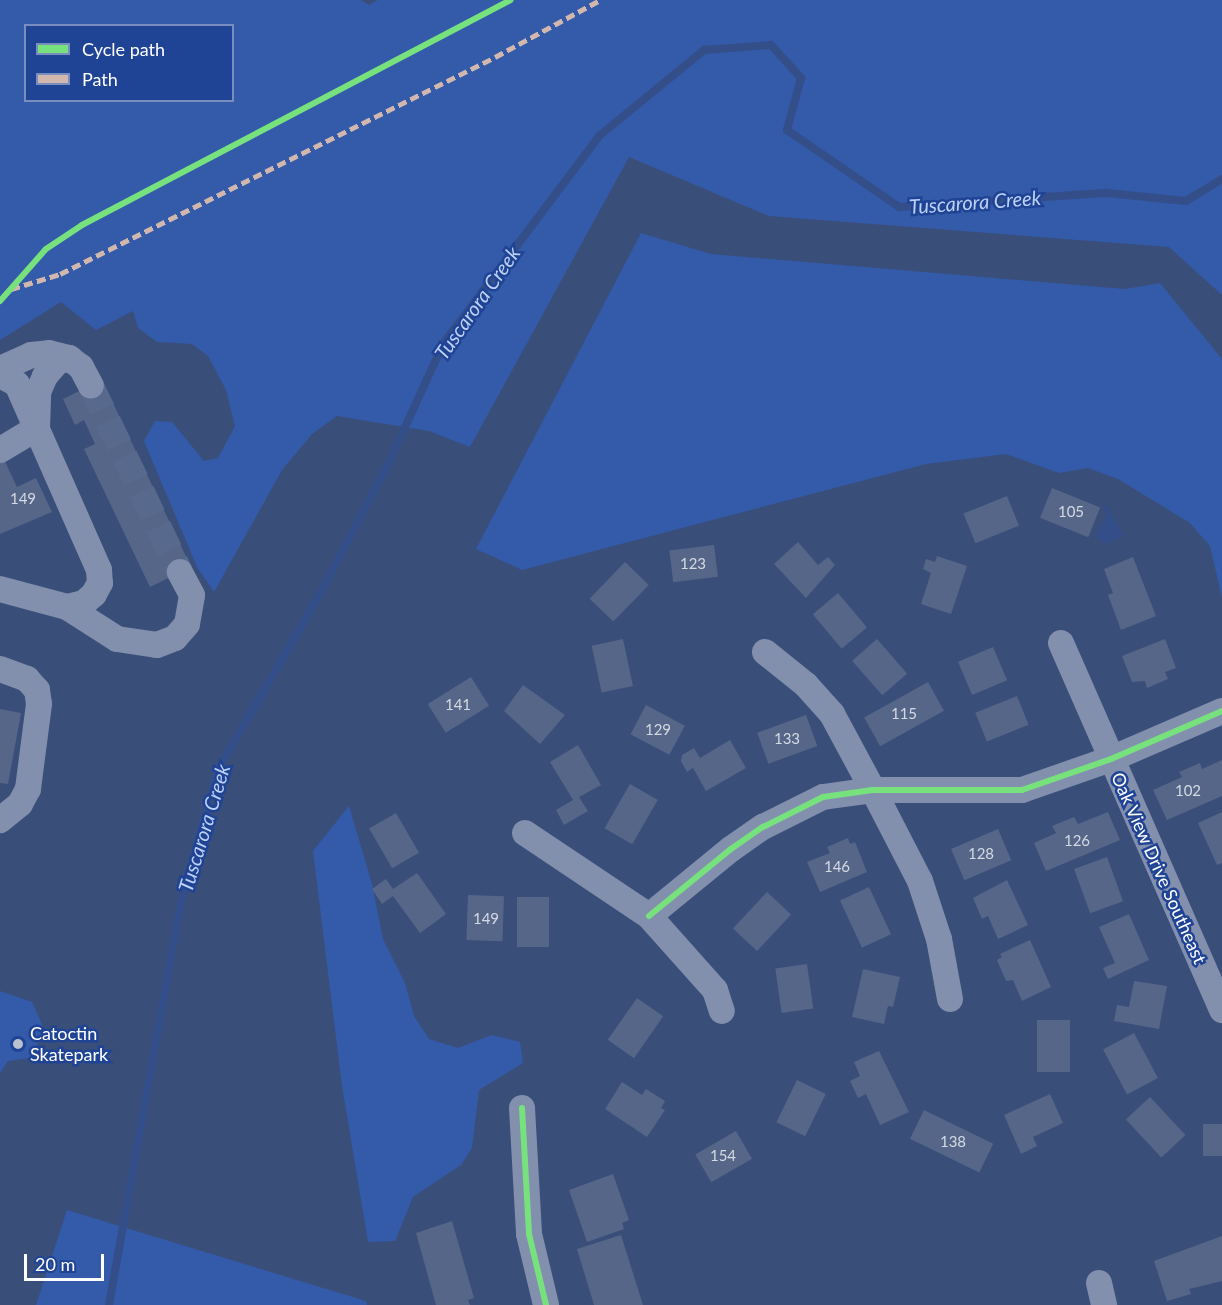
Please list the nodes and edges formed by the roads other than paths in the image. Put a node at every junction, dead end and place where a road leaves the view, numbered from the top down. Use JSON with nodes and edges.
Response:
{"nodes":[{"id":1,"x":69,"y":358,"type":"junction"},
{"id":2,"x":0,"y":369,"type":"edge"},
{"id":3,"x":0,"y":375,"type":"edge"},
{"id":4,"x":91,"y":386,"type":"tunnel mouth"},
{"id":5,"x":36,"y":428,"type":"junction"},
{"id":6,"x":0,"y":450,"type":"edge"},
{"id":7,"x":180,"y":572,"type":"tunnel mouth"},
{"id":8,"x":0,"y":589,"type":"edge"},
{"id":9,"x":67,"y":608,"type":"junction"},
{"id":10,"x":1061,"y":643,"type":"dead end"},
{"id":11,"x":765,"y":652,"type":"dead end"},
{"id":12,"x":0,"y":669,"type":"edge"},
{"id":13,"x":1222,"y":711,"type":"edge"},
{"id":14,"x":1110,"y":759,"type":"junction"},
{"id":15,"x":873,"y":790,"type":"junction"},
{"id":16,"x":0,"y":820,"type":"edge"},
{"id":17,"x":525,"y":833,"type":"dead end"},
{"id":18,"x":649,"y":916,"type":"junction"},
{"id":19,"x":950,"y":999,"type":"dead end"},
{"id":20,"x":1222,"y":1010,"type":"edge"},
{"id":21,"x":722,"y":1011,"type":"dead end"},
{"id":22,"x":522,"y":1108,"type":"dead end"},
{"id":23,"x":546,"y":1305,"type":"edge"}],
"edges":[{"from":1,"to":2,"type":"street"},
{"from":1,"to":4,"type":"street"},
{"from":1,"to":5,"type":"street"},
{"from":3,"to":5,"type":"street"},
{"from":5,"to":6,"type":"street"},
{"from":5,"to":9,"type":"street"},
{"from":7,"to":9,"type":"street"},
{"from":8,"to":9,"type":"street"},
{"from":10,"to":14,"type":"street","name":"Oak View Drive Southeast"},
{"from":11,"to":15,"type":"street"},
{"from":12,"to":16,"type":"street"},
{"from":13,"to":14,"type":"street","name":"Oak View Drive Southeast"},
{"from":14,"to":15,"type":"street","name":"Oak View Drive Southeast"},
{"from":14,"to":20,"type":"street","name":"Oak View Drive Southeast"},
{"from":15,"to":18,"type":"street","name":"Oak View Drive Southeast"},
{"from":15,"to":19,"type":"street"},
{"from":17,"to":18,"type":"street"},
{"from":18,"to":21,"type":"street"},
{"from":22,"to":23,"type":"street"}]}
